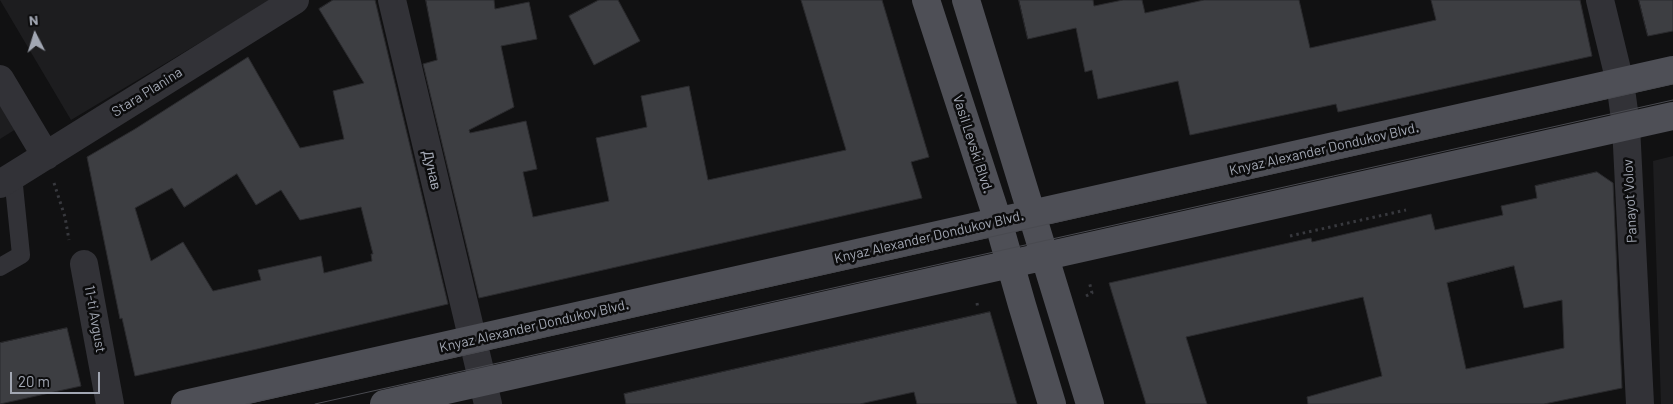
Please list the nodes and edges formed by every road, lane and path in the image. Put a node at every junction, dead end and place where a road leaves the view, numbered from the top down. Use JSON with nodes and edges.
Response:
{"nodes":[{"id":1,"x":295,"y":0,"type":"edge"},
{"id":2,"x":392,"y":0,"type":"edge"},
{"id":3,"x":926,"y":0,"type":"edge"},
{"id":4,"x":966,"y":0,"type":"edge"},
{"id":5,"x":1600,"y":0,"type":"edge"},
{"id":6,"x":1673,"y":70,"type":"edge"},
{"id":7,"x":0,"y":79,"type":"edge"},
{"id":8,"x":1620,"y":82,"type":"junction"},
{"id":9,"x":1673,"y":116,"type":"edge"},
{"id":10,"x":1626,"y":126,"type":"junction"},
{"id":11,"x":46,"y":156,"type":"junction"},
{"id":12,"x":7,"y":180,"type":"edge"},
{"id":13,"x":1406,"y":210,"type":"dead end"},
{"id":14,"x":1032,"y":214,"type":"junction"},
{"id":15,"x":65,"y":217,"type":"dead end"},
{"id":16,"x":998,"y":221,"type":"junction"},
{"id":17,"x":68,"y":235,"type":"dead end"},
{"id":18,"x":1290,"y":236,"type":"dead end"},
{"id":19,"x":1044,"y":256,"type":"junction"},
{"id":20,"x":84,"y":264,"type":"dead end"},
{"id":21,"x":1010,"y":264,"type":"junction"},
{"id":22,"x":0,"y":268,"type":"edge"},
{"id":23,"x":1089,"y":281,"type":"dead end"},
{"id":24,"x":1092,"y":293,"type":"dead end"},
{"id":25,"x":977,"y":303,"type":"dead end"},
{"id":26,"x":978,"y":309,"type":"dead end"},
{"id":27,"x":473,"y":339,"type":"junction"},
{"id":28,"x":485,"y":393,"type":"edge"},
{"id":29,"x":110,"y":404,"type":"edge"},
{"id":30,"x":185,"y":404,"type":"edge"},
{"id":31,"x":384,"y":404,"type":"edge"},
{"id":32,"x":1052,"y":404,"type":"edge"},
{"id":33,"x":1090,"y":404,"type":"edge"},
{"id":34,"x":1640,"y":404,"type":"edge"}],
"edges":[{"from":1,"to":11,"type":"street","name":"Stara Planina"},
{"from":2,"to":27,"type":"street","name":"Дунав"},
{"from":3,"to":16,"type":"main road","name":"Vasil Levski Blvd."},
{"from":4,"to":14,"type":"main road"},
{"from":5,"to":8,"type":"street","name":"Panayot Volov"},
{"from":6,"to":8,"type":"main road","name":"Knyaz Alexander Dondukov Blvd."},
{"from":7,"to":11,"type":"street"},
{"from":8,"to":10,"type":"street","name":"Panayot Volov"},
{"from":8,"to":14,"type":"main road","name":"Knyaz Alexander Dondukov Blvd."},
{"from":9,"to":10,"type":"main road"},
{"from":10,"to":19,"type":"main road"},
{"from":10,"to":34,"type":"street","name":"Panayot Volov"},
{"from":11,"to":12,"type":"street","name":"Stara Planina"},
{"from":12,"to":22,"type":"lane"},
{"from":13,"to":18,"type":"path"},
{"from":14,"to":16,"type":"main road","name":"Knyaz Alexander Dondukov Blvd."},
{"from":14,"to":19,"type":"main road"},
{"from":15,"to":17,"type":"path"},
{"from":16,"to":21,"type":"main road","name":"Vasil Levski Blvd."},
{"from":16,"to":27,"type":"main road","name":"Knyaz Alexander Dondukov Blvd."},
{"from":19,"to":21,"type":"main road"},
{"from":19,"to":33,"type":"main road"},
{"from":20,"to":29,"type":"street","name":"11-ti Avgust"},
{"from":21,"to":28,"type":"main road"},
{"from":21,"to":32,"type":"main road","name":"Vasil Levski Blvd."},
{"from":23,"to":24,"type":"path"},
{"from":25,"to":26,"type":"path"},
{"from":27,"to":28,"type":"street","name":"Дунав"},
{"from":27,"to":30,"type":"main road","name":"Knyaz Alexander Dondukov Blvd."},
{"from":28,"to":31,"type":"main road"}]}
